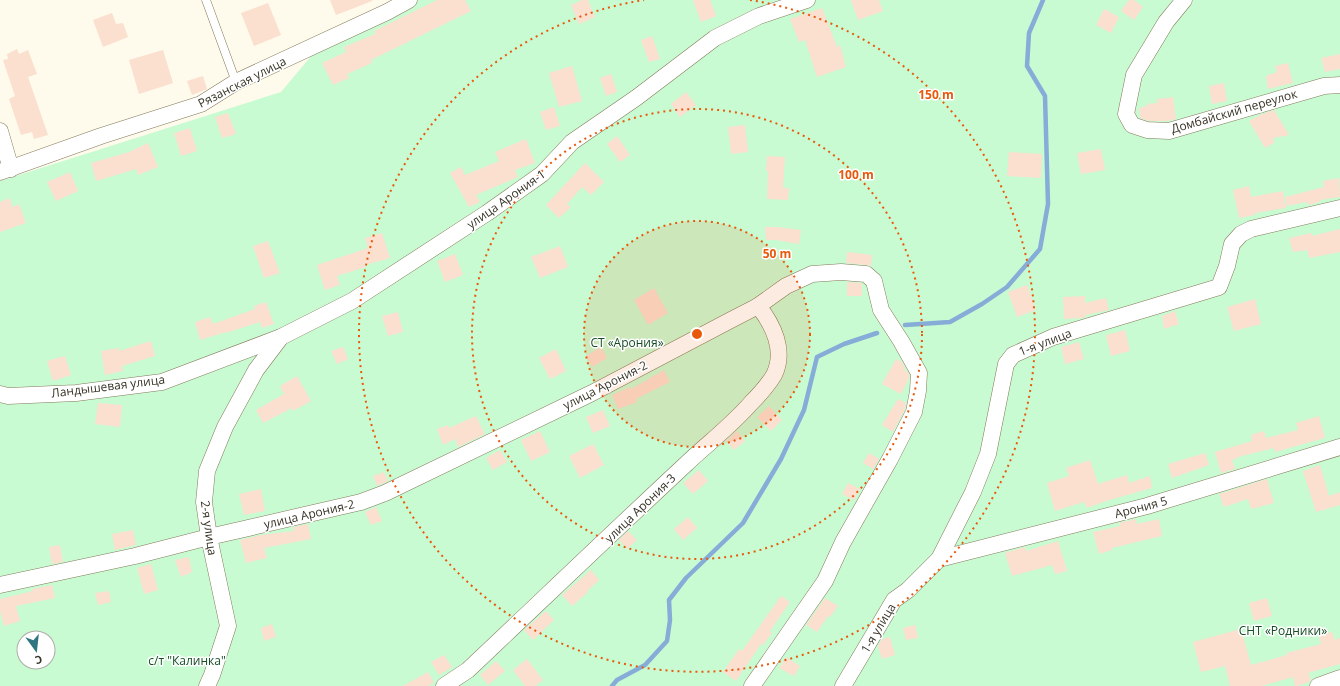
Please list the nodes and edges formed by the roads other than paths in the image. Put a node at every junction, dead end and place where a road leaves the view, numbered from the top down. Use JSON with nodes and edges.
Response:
{"nodes":[{"id":1,"x":206,"y":0,"type":"edge"},
{"id":2,"x":409,"y":0,"type":"edge"},
{"id":3,"x":807,"y":0,"type":"edge"},
{"id":4,"x":1184,"y":0,"type":"edge"},
{"id":5,"x":236,"y":82,"type":"junction"},
{"id":6,"x":1340,"y":85,"type":"edge"},
{"id":7,"x":0,"y":131,"type":"edge"},
{"id":8,"x":6,"y":171,"type":"edge"},
{"id":9,"x":1340,"y":208,"type":"edge"},
{"id":10,"x":758,"y":306,"type":"junction"},
{"id":11,"x":281,"y":337,"type":"junction"},
{"id":12,"x":0,"y":394,"type":"edge"},
{"id":13,"x":1340,"y":447,"type":"edge"},
{"id":14,"x":209,"y":537,"type":"junction"},
{"id":15,"x":939,"y":559,"type":"junction"},
{"id":16,"x":0,"y":585,"type":"edge"},
{"id":17,"x":1340,"y":678,"type":"edge"},
{"id":18,"x":207,"y":686,"type":"edge"},
{"id":19,"x":444,"y":686,"type":"edge"},
{"id":20,"x":752,"y":686,"type":"edge"},
{"id":21,"x":843,"y":686,"type":"edge"},
{"id":22,"x":1318,"y":686,"type":"edge"}],
"edges":[{"from":1,"to":5,"type":"lane"},
{"from":2,"to":5,"type":"street","name":"Рязанская улица"},
{"from":3,"to":11,"type":"street","name":"улица Арония-1"},
{"from":4,"to":6,"type":"street","name":"Домбайский переулок"},
{"from":5,"to":8,"type":"street","name":"Рязанская улица"},
{"from":7,"to":8,"type":"street"},
{"from":9,"to":15,"type":"street","name":"1-я улица"},
{"from":10,"to":14,"type":"street","name":"улица Арония-2"},
{"from":10,"to":19,"type":"street","name":"улица Арония-3"},
{"from":10,"to":20,"type":"street","name":"улица Арония-2"},
{"from":11,"to":12,"type":"street","name":"Ландышевая улица"},
{"from":11,"to":14,"type":"street","name":"2-я улица"},
{"from":13,"to":15,"type":"street","name":"Арония 5"},
{"from":14,"to":16,"type":"street","name":"улица Арония-2"},
{"from":14,"to":18,"type":"street","name":"2-я улица"},
{"from":15,"to":21,"type":"street","name":"1-я улица"},
{"from":17,"to":22,"type":"street"}]}
